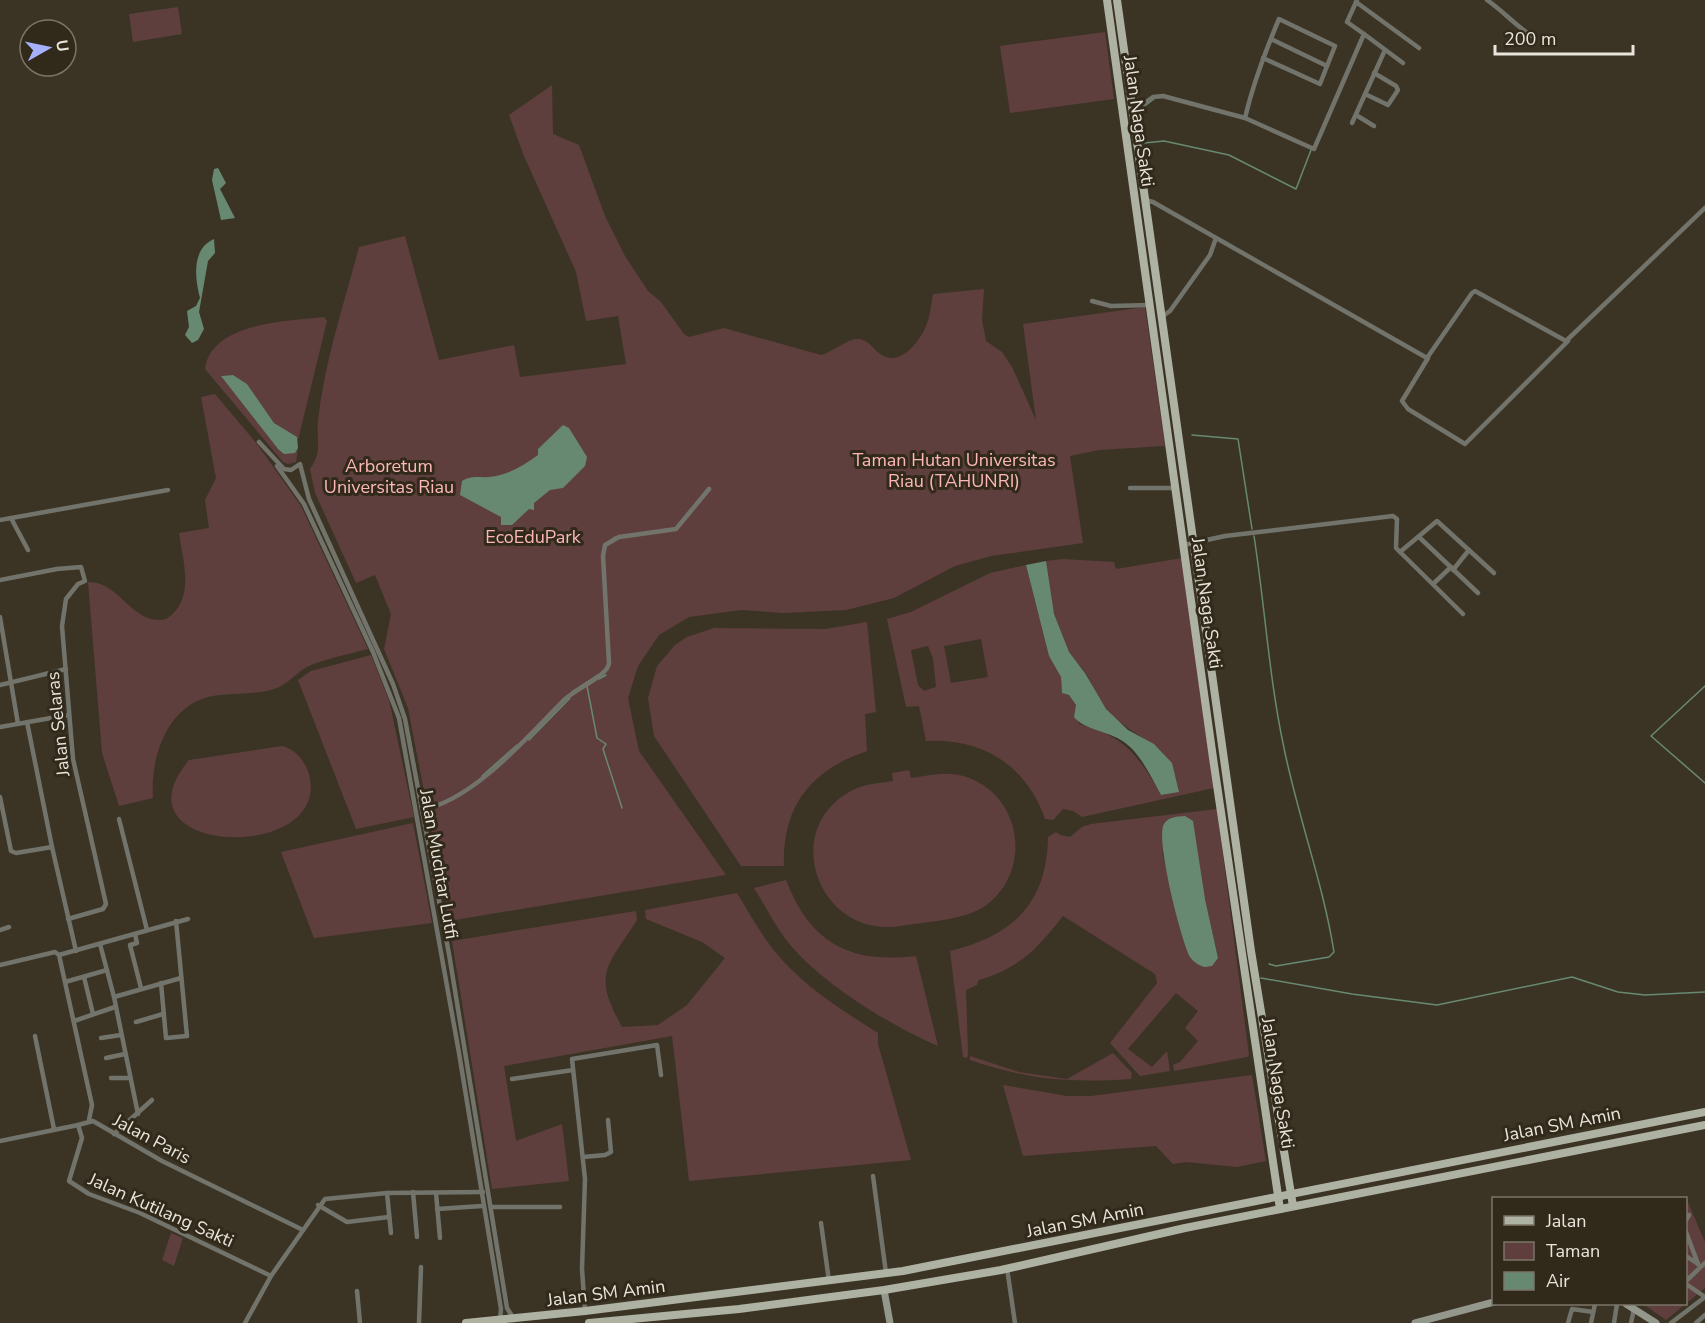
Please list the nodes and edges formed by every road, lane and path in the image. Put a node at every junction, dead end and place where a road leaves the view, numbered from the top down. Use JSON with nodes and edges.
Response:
{"nodes":[{"id":1,"x":1107,"y":0,"type":"edge"},
{"id":2,"x":1117,"y":0,"type":"edge"},
{"id":3,"x":1487,"y":0,"type":"edge"},
{"id":4,"x":1357,"y":1,"type":"edge"},
{"id":5,"x":1364,"y":34,"type":"junction"},
{"id":6,"x":1533,"y":37,"type":"dead end"},
{"id":7,"x":1271,"y":39,"type":"junction"},
{"id":8,"x":1419,"y":48,"type":"dead end"},
{"id":9,"x":1385,"y":50,"type":"junction"},
{"id":10,"x":1263,"y":58,"type":"junction"},
{"id":11,"x":1403,"y":63,"type":"dead end"},
{"id":12,"x":1328,"y":66,"type":"junction"},
{"id":13,"x":1374,"y":73,"type":"junction"},
{"id":14,"x":1365,"y":94,"type":"junction"},
{"id":15,"x":1133,"y":111,"type":"junction"},
{"id":16,"x":1356,"y":115,"type":"junction"},
{"id":17,"x":1245,"y":118,"type":"junction"},
{"id":18,"x":1352,"y":123,"type":"dead end"},
{"id":19,"x":1374,"y":126,"type":"dead end"},
{"id":20,"x":1145,"y":200,"type":"junction"},
{"id":21,"x":1705,"y":208,"type":"edge"},
{"id":22,"x":1216,"y":238,"type":"junction"},
{"id":23,"x":1092,"y":301,"type":"dead end"},
{"id":24,"x":1150,"y":305,"type":"junction"},
{"id":25,"x":1163,"y":316,"type":"junction"},
{"id":26,"x":1568,"y":341,"type":"junction"},
{"id":27,"x":1428,"y":358,"type":"junction"},
{"id":28,"x":1130,"y":488,"type":"dead end"},
{"id":29,"x":1176,"y":488,"type":"junction"},
{"id":30,"x":709,"y":489,"type":"dead end"},
{"id":31,"x":168,"y":490,"type":"dead end"},
{"id":32,"x":11,"y":518,"type":"junction"},
{"id":33,"x":0,"y":520,"type":"edge"},
{"id":34,"x":1419,"y":537,"type":"junction"},
{"id":35,"x":1194,"y":542,"type":"junction"},
{"id":36,"x":1184,"y":545,"type":"junction"},
{"id":37,"x":28,"y":550,"type":"dead end"},
{"id":38,"x":1469,"y":550,"type":"junction"},
{"id":39,"x":1400,"y":552,"type":"junction"},
{"id":40,"x":1452,"y":568,"type":"junction"},
{"id":41,"x":1494,"y":573,"type":"dead end"},
{"id":42,"x":0,"y":580,"type":"edge"},
{"id":43,"x":1433,"y":584,"type":"junction"},
{"id":44,"x":1478,"y":593,"type":"dead end"},
{"id":45,"x":1463,"y":614,"type":"dead end"},
{"id":46,"x":0,"y":617,"type":"edge"},
{"id":47,"x":66,"y":669,"type":"junction"},
{"id":48,"x":12,"y":683,"type":"junction"},
{"id":49,"x":0,"y":685,"type":"edge"},
{"id":50,"x":68,"y":715,"type":"junction"},
{"id":51,"x":27,"y":722,"type":"junction"},
{"id":52,"x":18,"y":724,"type":"junction"},
{"id":53,"x":0,"y":727,"type":"edge"},
{"id":54,"x":0,"y":797,"type":"edge"},
{"id":55,"x":422,"y":810,"type":"junction"},
{"id":56,"x":119,"y":819,"type":"dead end"},
{"id":57,"x":0,"y":839,"type":"edge"},
{"id":58,"x":7,"y":839,"type":"junction"},
{"id":59,"x":52,"y":847,"type":"junction"},
{"id":60,"x":68,"y":919,"type":"junction"},
{"id":61,"x":188,"y":919,"type":"dead end"},
{"id":62,"x":176,"y":921,"type":"junction"},
{"id":63,"x":9,"y":927,"type":"dead end"},
{"id":64,"x":0,"y":930,"type":"edge"},
{"id":65,"x":147,"y":930,"type":"junction"},
{"id":66,"x":135,"y":934,"type":"junction"},
{"id":67,"x":99,"y":944,"type":"junction"},
{"id":68,"x":76,"y":951,"type":"junction"},
{"id":69,"x":59,"y":955,"type":"junction"},
{"id":70,"x":0,"y":965,"type":"edge"},
{"id":71,"x":107,"y":970,"type":"junction"},
{"id":72,"x":84,"y":977,"type":"junction"},
{"id":73,"x":181,"y":978,"type":"junction"},
{"id":74,"x":65,"y":982,"type":"junction"},
{"id":75,"x":160,"y":983,"type":"junction"},
{"id":76,"x":141,"y":988,"type":"junction"},
{"id":77,"x":114,"y":997,"type":"junction"},
{"id":78,"x":116,"y":1007,"type":"junction"},
{"id":79,"x":93,"y":1014,"type":"junction"},
{"id":80,"x":163,"y":1014,"type":"junction"},
{"id":81,"x":74,"y":1021,"type":"junction"},
{"id":82,"x":136,"y":1022,"type":"dead end"},
{"id":83,"x":121,"y":1035,"type":"junction"},
{"id":84,"x":35,"y":1036,"type":"dead end"},
{"id":85,"x":101,"y":1038,"type":"dead end"},
{"id":86,"x":125,"y":1054,"type":"junction"},
{"id":87,"x":106,"y":1058,"type":"dead end"},
{"id":88,"x":573,"y":1070,"type":"junction"},
{"id":89,"x":661,"y":1075,"type":"dead end"},
{"id":90,"x":111,"y":1078,"type":"dead end"},
{"id":91,"x":130,"y":1078,"type":"junction"},
{"id":92,"x":512,"y":1079,"type":"dead end"},
{"id":93,"x":152,"y":1100,"type":"dead end"},
{"id":94,"x":1705,"y":1112,"type":"edge"},
{"id":95,"x":138,"y":1114,"type":"junction"},
{"id":96,"x":89,"y":1120,"type":"junction"},
{"id":97,"x":608,"y":1120,"type":"dead end"},
{"id":98,"x":78,"y":1125,"type":"junction"},
{"id":99,"x":1705,"y":1125,"type":"edge"},
{"id":100,"x":54,"y":1129,"type":"junction"},
{"id":101,"x":114,"y":1134,"type":"junction"},
{"id":102,"x":0,"y":1141,"type":"edge"},
{"id":103,"x":583,"y":1157,"type":"junction"},
{"id":104,"x":873,"y":1176,"type":"dead end"},
{"id":105,"x":1348,"y":1182,"type":"junction"},
{"id":106,"x":413,"y":1192,"type":"junction"},
{"id":107,"x":480,"y":1192,"type":"junction"},
{"id":108,"x":489,"y":1192,"type":"junction"},
{"id":109,"x":387,"y":1193,"type":"junction"},
{"id":110,"x":436,"y":1193,"type":"junction"},
{"id":111,"x":1352,"y":1194,"type":"junction"},
{"id":112,"x":1292,"y":1195,"type":"junction"},
{"id":113,"x":1280,"y":1196,"type":"junction"},
{"id":114,"x":318,"y":1205,"type":"junction"},
{"id":115,"x":483,"y":1206,"type":"junction"},
{"id":116,"x":1293,"y":1206,"type":"junction"},
{"id":117,"x":491,"y":1207,"type":"junction"},
{"id":118,"x":560,"y":1207,"type":"dead end"},
{"id":119,"x":437,"y":1209,"type":"junction"},
{"id":120,"x":1281,"y":1209,"type":"junction"},
{"id":121,"x":1689,"y":1215,"type":"dead end"},
{"id":122,"x":389,"y":1217,"type":"junction"},
{"id":123,"x":1687,"y":1218,"type":"edge"},
{"id":124,"x":821,"y":1223,"type":"dead end"},
{"id":125,"x":303,"y":1230,"type":"junction"},
{"id":126,"x":391,"y":1233,"type":"dead end"},
{"id":127,"x":1687,"y":1234,"type":"edge"},
{"id":128,"x":417,"y":1237,"type":"dead end"},
{"id":129,"x":440,"y":1238,"type":"dead end"},
{"id":130,"x":997,"y":1253,"type":"junction"},
{"id":131,"x":1687,"y":1257,"type":"edge"},
{"id":132,"x":1701,"y":1264,"type":"edge"},
{"id":133,"x":421,"y":1267,"type":"dead end"},
{"id":134,"x":1004,"y":1269,"type":"junction"},
{"id":135,"x":886,"y":1273,"type":"junction"},
{"id":136,"x":272,"y":1276,"type":"junction"},
{"id":137,"x":829,"y":1281,"type":"junction"},
{"id":138,"x":1687,"y":1281,"type":"edge"},
{"id":139,"x":1687,"y":1283,"type":"edge"},
{"id":140,"x":884,"y":1290,"type":"junction"},
{"id":141,"x":357,"y":1291,"type":"dead end"},
{"id":142,"x":1705,"y":1297,"type":"edge"},
{"id":143,"x":1492,"y":1303,"type":"edge"},
{"id":144,"x":1595,"y":1305,"type":"edge"},
{"id":145,"x":1617,"y":1305,"type":"edge"},
{"id":146,"x":1686,"y":1305,"type":"edge"},
{"id":147,"x":1625,"y":1306,"type":"edge"},
{"id":148,"x":1690,"y":1308,"type":"junction"},
{"id":149,"x":585,"y":1311,"type":"junction"},
{"id":150,"x":1593,"y":1312,"type":"junction"},
{"id":151,"x":1637,"y":1312,"type":"junction"},
{"id":152,"x":1705,"y":1315,"type":"edge"},
{"id":153,"x":514,"y":1319,"type":"junction"},
{"id":154,"x":499,"y":1320,"type":"junction"},
{"id":155,"x":245,"y":1323,"type":"edge"},
{"id":156,"x":360,"y":1323,"type":"edge"},
{"id":157,"x":419,"y":1323,"type":"edge"},
{"id":158,"x":465,"y":1323,"type":"edge"},
{"id":159,"x":589,"y":1323,"type":"edge"},
{"id":160,"x":890,"y":1323,"type":"edge"},
{"id":161,"x":1015,"y":1323,"type":"edge"},
{"id":162,"x":1415,"y":1323,"type":"edge"},
{"id":163,"x":1568,"y":1323,"type":"edge"},
{"id":164,"x":1591,"y":1323,"type":"edge"},
{"id":165,"x":1614,"y":1323,"type":"edge"},
{"id":166,"x":1631,"y":1323,"type":"edge"},
{"id":167,"x":1651,"y":1323,"type":"edge"},
{"id":168,"x":1656,"y":1323,"type":"edge"},
{"id":169,"x":1671,"y":1323,"type":"edge"},
{"id":170,"x":1696,"y":1323,"type":"edge"}],
"edges":[{"from":1,"to":24,"type":"main road","name":"Jalan Naga Sakti"},
{"from":2,"to":15,"type":"main road","name":"Jalan Naga Sakti"},
{"from":3,"to":6,"type":"street"},
{"from":4,"to":5,"type":"street"},
{"from":4,"to":8,"type":"street"},
{"from":5,"to":9,"type":"street"},
{"from":5,"to":17,"type":"street"},
{"from":7,"to":10,"type":"street"},
{"from":7,"to":12,"type":"street"},
{"from":7,"to":12,"type":"street"},
{"from":9,"to":11,"type":"street"},
{"from":9,"to":13,"type":"street"},
{"from":10,"to":12,"type":"street"},
{"from":10,"to":17,"type":"street"},
{"from":13,"to":14,"type":"street"},
{"from":13,"to":14,"type":"street"},
{"from":14,"to":16,"type":"street"},
{"from":15,"to":17,"type":"street"},
{"from":15,"to":20,"type":"main road","name":"Jalan Naga Sakti"},
{"from":16,"to":18,"type":"street"},
{"from":16,"to":19,"type":"street"},
{"from":20,"to":22,"type":"street"},
{"from":20,"to":25,"type":"main road","name":"Jalan Naga Sakti"},
{"from":21,"to":26,"type":"street"},
{"from":22,"to":25,"type":"street"},
{"from":22,"to":27,"type":"street"},
{"from":23,"to":24,"type":"street"},
{"from":24,"to":29,"type":"main road","name":"Jalan Naga Sakti"},
{"from":25,"to":35,"type":"main road","name":"Jalan Naga Sakti"},
{"from":26,"to":27,"type":"street"},
{"from":26,"to":27,"type":"street"},
{"from":28,"to":29,"type":"street"},
{"from":29,"to":36,"type":"main road","name":"Jalan Naga Sakti"},
{"from":30,"to":55,"type":"street"},
{"from":31,"to":32,"type":"street"},
{"from":32,"to":33,"type":"street"},
{"from":32,"to":37,"type":"street"},
{"from":34,"to":38,"type":"street"},
{"from":34,"to":39,"type":"street"},
{"from":34,"to":40,"type":"street"},
{"from":35,"to":36,"type":"street"},
{"from":35,"to":39,"type":"street"},
{"from":35,"to":112,"type":"main road","name":"Jalan Naga Sakti"},
{"from":36,"to":113,"type":"main road","name":"Jalan Naga Sakti"},
{"from":38,"to":40,"type":"street"},
{"from":38,"to":41,"type":"street"},
{"from":39,"to":43,"type":"street"},
{"from":40,"to":43,"type":"street"},
{"from":40,"to":44,"type":"street"},
{"from":42,"to":47,"type":"street","name":"Jalan Selaras"},
{"from":43,"to":45,"type":"street"},
{"from":46,"to":48,"type":"street"},
{"from":47,"to":48,"type":"street"},
{"from":47,"to":50,"type":"street","name":"Jalan Selaras"},
{"from":48,"to":49,"type":"street"},
{"from":48,"to":52,"type":"street"},
{"from":50,"to":51,"type":"street"},
{"from":50,"to":60,"type":"street","name":"Jalan Selaras"},
{"from":51,"to":52,"type":"street"},
{"from":51,"to":59,"type":"street"},
{"from":52,"to":53,"type":"street"},
{"from":54,"to":58,"type":"street"},
{"from":55,"to":107,"type":"street","name":"Jalan Muchtar Lutfi"},
{"from":55,"to":108,"type":"street","name":"Jalan Muchtar Lutfi"},
{"from":56,"to":65,"type":"street"},
{"from":57,"to":58,"type":"street"},
{"from":58,"to":59,"type":"street"},
{"from":59,"to":60,"type":"street"},
{"from":60,"to":68,"type":"street"},
{"from":61,"to":62,"type":"street"},
{"from":62,"to":65,"type":"street"},
{"from":62,"to":73,"type":"street"},
{"from":63,"to":64,"type":"street"},
{"from":65,"to":66,"type":"street"},
{"from":66,"to":67,"type":"street"},
{"from":66,"to":76,"type":"street"},
{"from":67,"to":68,"type":"street"},
{"from":67,"to":71,"type":"street"},
{"from":68,"to":69,"type":"street"},
{"from":69,"to":70,"type":"street"},
{"from":69,"to":74,"type":"street"},
{"from":71,"to":72,"type":"street"},
{"from":71,"to":77,"type":"street"},
{"from":72,"to":74,"type":"street"},
{"from":72,"to":79,"type":"street"},
{"from":73,"to":75,"type":"street"},
{"from":73,"to":80,"type":"street"},
{"from":74,"to":81,"type":"street"},
{"from":75,"to":76,"type":"street"},
{"from":75,"to":80,"type":"street"},
{"from":76,"to":77,"type":"street"},
{"from":77,"to":78,"type":"street"},
{"from":78,"to":79,"type":"street"},
{"from":78,"to":83,"type":"street"},
{"from":79,"to":81,"type":"street"},
{"from":80,"to":82,"type":"street"},
{"from":81,"to":96,"type":"street"},
{"from":83,"to":85,"type":"street"},
{"from":83,"to":86,"type":"street"},
{"from":84,"to":100,"type":"street"},
{"from":86,"to":87,"type":"street"},
{"from":86,"to":91,"type":"street"},
{"from":88,"to":89,"type":"street"},
{"from":88,"to":92,"type":"street"},
{"from":88,"to":103,"type":"street"},
{"from":90,"to":91,"type":"street"},
{"from":91,"to":95,"type":"street"},
{"from":93,"to":95,"type":"street"},
{"from":94,"to":105,"type":"main road","name":"Jalan SM Amin"},
{"from":95,"to":101,"type":"street"},
{"from":96,"to":98,"type":"street","name":"Jalan Paris"},
{"from":96,"to":101,"type":"street","name":"Jalan Paris"},
{"from":97,"to":103,"type":"street"},
{"from":98,"to":100,"type":"street"},
{"from":98,"to":136,"type":"street","name":"Jalan Kutilang Sakti"},
{"from":99,"to":111,"type":"main road","name":"Jalan SM Amin"},
{"from":100,"to":102,"type":"street"},
{"from":101,"to":125,"type":"street","name":"Jalan Paris"},
{"from":103,"to":149,"type":"street"},
{"from":104,"to":135,"type":"street"},
{"from":105,"to":111,"type":"main road"},
{"from":105,"to":112,"type":"main road","name":"Jalan SM Amin"},
{"from":106,"to":109,"type":"street"},
{"from":106,"to":110,"type":"street"},
{"from":106,"to":128,"type":"street"},
{"from":107,"to":108,"type":"street"},
{"from":107,"to":110,"type":"street"},
{"from":107,"to":115,"type":"street","name":"Jalan Muchtar Lutfi"},
{"from":108,"to":117,"type":"street","name":"Jalan Muchtar Lutfi"},
{"from":109,"to":114,"type":"street"},
{"from":109,"to":122,"type":"street"},
{"from":110,"to":119,"type":"street"},
{"from":111,"to":116,"type":"main road","name":"Jalan SM Amin"},
{"from":112,"to":113,"type":"main road","name":"Jalan SM Amin"},
{"from":112,"to":116,"type":"main road","name":"Jalan Naga Sakti"},
{"from":113,"to":120,"type":"main road","name":"Jalan Naga Sakti"},
{"from":113,"to":130,"type":"main road","name":"Jalan SM Amin"},
{"from":114,"to":122,"type":"street"},
{"from":114,"to":125,"type":"street"},
{"from":115,"to":119,"type":"street"},
{"from":115,"to":154,"type":"street","name":"Jalan Muchtar Lutfi"},
{"from":116,"to":120,"type":"main road","name":"Jalan SM Amin"},
{"from":117,"to":118,"type":"street"},
{"from":117,"to":153,"type":"street","name":"Jalan Muchtar Lutfi"},
{"from":119,"to":129,"type":"street"},
{"from":120,"to":134,"type":"main road","name":"Jalan SM Amin"},
{"from":121,"to":123,"type":"street"},
{"from":122,"to":126,"type":"street"},
{"from":124,"to":137,"type":"street"},
{"from":125,"to":136,"type":"street"},
{"from":127,"to":132,"type":"street"},
{"from":130,"to":134,"type":"main road"},
{"from":130,"to":135,"type":"main road","name":"Jalan SM Amin"},
{"from":131,"to":132,"type":"street"},
{"from":132,"to":138,"type":"street"},
{"from":133,"to":157,"type":"street"},
{"from":134,"to":140,"type":"main road","name":"Jalan SM Amin"},
{"from":134,"to":161,"type":"street"},
{"from":135,"to":137,"type":"main road","name":"Jalan SM Amin"},
{"from":136,"to":155,"type":"street"},
{"from":137,"to":149,"type":"main road","name":"Jalan SM Amin"},
{"from":139,"to":142,"type":"street"},
{"from":140,"to":159,"type":"main road","name":"Jalan SM Amin"},
{"from":140,"to":160,"type":"main road"},
{"from":141,"to":156,"type":"street"},
{"from":142,"to":148,"type":"street"},
{"from":143,"to":162,"type":"main road"},
{"from":144,"to":150,"type":"street"},
{"from":145,"to":165,"type":"street"},
{"from":146,"to":148,"type":"street"},
{"from":147,"to":151,"type":"main road"},
{"from":148,"to":169,"type":"street"},
{"from":149,"to":153,"type":"main road","name":"Jalan SM Amin"},
{"from":150,"to":163,"type":"street"},
{"from":150,"to":164,"type":"street"},
{"from":151,"to":166,"type":"street"},
{"from":151,"to":167,"type":"street"},
{"from":151,"to":168,"type":"main road"},
{"from":152,"to":170,"type":"street"},
{"from":153,"to":154,"type":"main road","name":"Jalan SM Amin"},
{"from":154,"to":158,"type":"main road","name":"Jalan SM Amin"}]}
